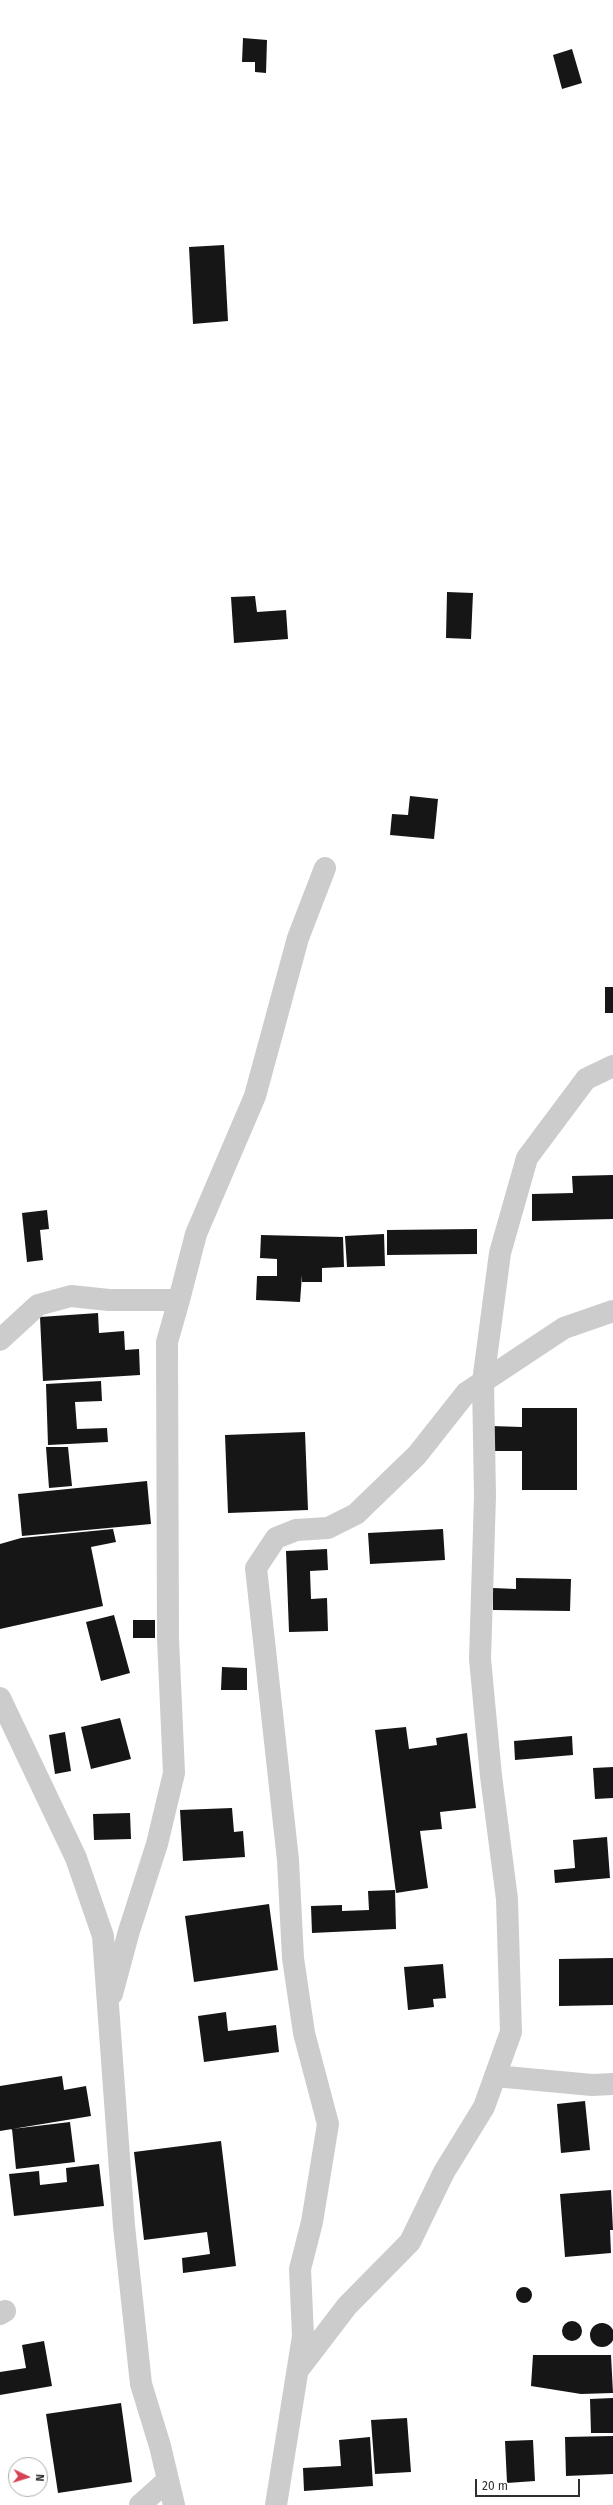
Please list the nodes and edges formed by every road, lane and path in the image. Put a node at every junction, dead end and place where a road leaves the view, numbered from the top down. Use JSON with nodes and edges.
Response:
{"nodes":[{"id":1,"x":325,"y":868,"type":"dead end"},
{"id":2,"x":613,"y":1066,"type":"edge"},
{"id":3,"x":179,"y":1300,"type":"junction"},
{"id":4,"x":613,"y":1311,"type":"edge"},
{"id":5,"x":0,"y":1340,"type":"edge"},
{"id":6,"x":483,"y":1382,"type":"junction"},
{"id":7,"x":0,"y":1698,"type":"edge"},
{"id":8,"x":108,"y":2013,"type":"junction"},
{"id":9,"x":496,"y":2076,"type":"junction"},
{"id":10,"x":613,"y":2084,"type":"edge"},
{"id":11,"x":298,"y":2370,"type":"junction"},
{"id":12,"x":168,"y":2480,"type":"junction"},
{"id":13,"x":140,"y":2505,"type":"edge"},
{"id":14,"x":174,"y":2505,"type":"edge"},
{"id":15,"x":276,"y":2505,"type":"edge"}],
"edges":[{"from":1,"to":3,"type":"street"},
{"from":2,"to":6,"type":"street"},
{"from":3,"to":5,"type":"street"},
{"from":3,"to":8,"type":"street"},
{"from":4,"to":6,"type":"street"},
{"from":6,"to":9,"type":"street"},
{"from":6,"to":11,"type":"street"},
{"from":7,"to":8,"type":"street"},
{"from":8,"to":12,"type":"street"},
{"from":9,"to":10,"type":"street"},
{"from":9,"to":11,"type":"street"},
{"from":11,"to":15,"type":"street"},
{"from":12,"to":13,"type":"street"},
{"from":12,"to":14,"type":"street"}]}
